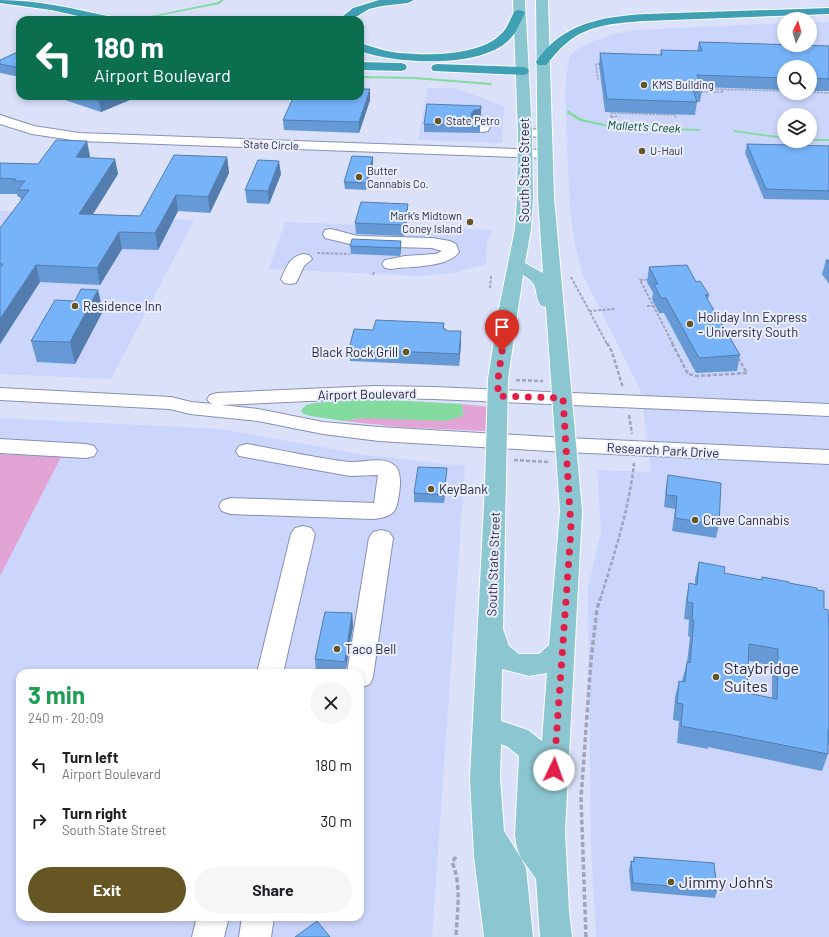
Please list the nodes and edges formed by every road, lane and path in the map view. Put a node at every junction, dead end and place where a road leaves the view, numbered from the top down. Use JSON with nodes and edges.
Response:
{"nodes":[{"id":1,"x":0,"y":0,"type":"edge"},
{"id":2,"x":408,"y":0,"type":"edge"},
{"id":3,"x":783,"y":1,"type":"dead end"},
{"id":4,"x":829,"y":2,"type":"edge"},
{"id":5,"x":542,"y":4,"type":"edge"},
{"id":6,"x":519,"y":7,"type":"edge"},
{"id":7,"x":829,"y":11,"type":"edge"},
{"id":8,"x":93,"y":16,"type":"edge"},
{"id":9,"x":350,"y":16,"type":"edge"},
{"id":10,"x":364,"y":48,"type":"edge"},
{"id":11,"x":542,"y":62,"type":"junction"},
{"id":12,"x":609,"y":64,"type":"edge"},
{"id":13,"x":364,"y":66,"type":"edge"},
{"id":14,"x":523,"y":71,"type":"junction"},
{"id":15,"x":598,"y":80,"type":"dead end"},
{"id":16,"x":710,"y":86,"type":"edge"},
{"id":17,"x":711,"y":89,"type":"junction"},
{"id":18,"x":722,"y":90,"type":"junction"},
{"id":19,"x":777,"y":91,"type":"edge"},
{"id":20,"x":702,"y":92,"type":"junction"},
{"id":21,"x":817,"y":92,"type":"edge"},
{"id":22,"x":829,"y":93,"type":"edge"},
{"id":23,"x":695,"y":94,"type":"edge"},
{"id":24,"x":618,"y":116,"type":"edge"},
{"id":25,"x":676,"y":118,"type":"edge"},
{"id":26,"x":0,"y":119,"type":"edge"},
{"id":27,"x":525,"y":133,"type":"junction"},
{"id":28,"x":545,"y":133,"type":"junction"},
{"id":29,"x":524,"y":154,"type":"junction"},
{"id":30,"x":545,"y":154,"type":"junction"},
{"id":31,"x":331,"y":234,"type":"dead end"},
{"id":32,"x":351,"y":254,"type":"edge"},
{"id":33,"x":308,"y":256,"type":"joint"},
{"id":34,"x":391,"y":264,"type":"dead end"},
{"id":35,"x":516,"y":265,"type":"junction"},
{"id":36,"x":374,"y":272,"type":"dead end"},
{"id":37,"x":569,"y":274,"type":"dead end"},
{"id":38,"x":373,"y":276,"type":"dead end"},
{"id":39,"x":490,"y":276,"type":"dead end"},
{"id":40,"x":290,"y":279,"type":"dead end"},
{"id":41,"x":490,"y":288,"type":"dead end"},
{"id":42,"x":647,"y":306,"type":"dead end"},
{"id":43,"x":654,"y":306,"type":"junction"},
{"id":44,"x":615,"y":309,"type":"dead end"},
{"id":45,"x":589,"y":311,"type":"junction"},
{"id":46,"x":558,"y":352,"type":"junction"},
{"id":47,"x":516,"y":380,"type":"dead end"},
{"id":48,"x":545,"y":381,"type":"dead end"},
{"id":49,"x":624,"y":390,"type":"dead end"},
{"id":50,"x":374,"y":392,"type":"junction"},
{"id":51,"x":0,"y":394,"type":"edge"},
{"id":52,"x":498,"y":396,"type":"junction"},
{"id":53,"x":563,"y":398,"type":"junction"},
{"id":54,"x":171,"y":403,"type":"junction"},
{"id":55,"x":829,"y":410,"type":"edge"},
{"id":56,"x":629,"y":412,"type":"dead end"},
{"id":57,"x":296,"y":422,"type":"junction"},
{"id":58,"x":633,"y":438,"type":"dead end"},
{"id":59,"x":0,"y":446,"type":"edge"},
{"id":60,"x":247,"y":450,"type":"dead end"},
{"id":61,"x":86,"y":451,"type":"dead end"},
{"id":62,"x":503,"y":451,"type":"junction"},
{"id":63,"x":560,"y":454,"type":"junction"},
{"id":64,"x":829,"y":457,"type":"edge"},
{"id":65,"x":633,"y":458,"type":"dead end"},
{"id":66,"x":230,"y":506,"type":"dead end"},
{"id":67,"x":303,"y":534,"type":"dead end"},
{"id":68,"x":381,"y":538,"type":"dead end"},
{"id":69,"x":491,"y":627,"type":"junction"},
{"id":70,"x":562,"y":647,"type":"junction"},
{"id":71,"x":271,"y":669,"type":"edge"},
{"id":72,"x":361,"y":669,"type":"edge"},
{"id":73,"x":486,"y":731,"type":"junction"},
{"id":74,"x":489,"y":834,"type":"junction"},
{"id":75,"x":456,"y":857,"type":"dead end"},
{"id":76,"x":552,"y":875,"type":"junction"},
{"id":77,"x":496,"y":902,"type":"junction"},
{"id":78,"x":212,"y":921,"type":"edge"},
{"id":79,"x":257,"y":921,"type":"edge"},
{"id":80,"x":208,"y":937,"type":"edge"},
{"id":81,"x":255,"y":937,"type":"edge"},
{"id":82,"x":456,"y":937,"type":"edge"},
{"id":83,"x":495,"y":937,"type":"edge"},
{"id":84,"x":500,"y":937,"type":"edge"},
{"id":85,"x":518,"y":937,"type":"edge"},
{"id":86,"x":556,"y":937,"type":"edge"},
{"id":87,"x":586,"y":937,"type":"edge"}],
"edges":[{"from":1,"to":8,"type":"highway"},
{"from":2,"to":9,"type":"highway"},
{"from":3,"to":4,"type":"highway"},
{"from":5,"to":11,"type":"main road","name":"South State Street"},
{"from":6,"to":10,"type":"highway"},
{"from":6,"to":14,"type":"main road","name":"South State Street"},
{"from":7,"to":11,"type":"highway"},
{"from":11,"to":14,"type":"main road"},
{"from":11,"to":28,"type":"main road","name":"South State Street"},
{"from":12,"to":15,"type":"path"},
{"from":13,"to":14,"type":"highway"},
{"from":14,"to":27,"type":"main road","name":"South State Street"},
{"from":16,"to":17,"type":"path"},
{"from":17,"to":18,"type":"path"},
{"from":17,"to":20,"type":"path"},
{"from":18,"to":19,"type":"path"},
{"from":18,"to":20,"type":"path"},
{"from":20,"to":23,"type":"path"},
{"from":21,"to":22,"type":"path"},
{"from":24,"to":25,"type":"path"},
{"from":26,"to":29,"type":"street","name":"State Circle"},
{"from":27,"to":28,"type":"street"},
{"from":27,"to":29,"type":"main road","name":"South State Street"},
{"from":28,"to":30,"type":"main road","name":"South State Street"},
{"from":29,"to":30,"type":"street","name":"State Circle"},
{"from":29,"to":35,"type":"main road","name":"South State Street"},
{"from":30,"to":46,"type":"main road","name":"South State Street"},
{"from":31,"to":34,"type":"street"},
{"from":32,"to":33,"type":"path"},
{"from":33,"to":40,"type":"street"},
{"from":35,"to":46,"type":"main road"},
{"from":35,"to":52,"type":"main road","name":"South State Street"},
{"from":36,"to":38,"type":"path"},
{"from":37,"to":45,"type":"path"},
{"from":39,"to":41,"type":"path"},
{"from":42,"to":43,"type":"path"},
{"from":43,"to":43,"type":"path"},
{"from":44,"to":45,"type":"path"},
{"from":45,"to":49,"type":"path"},
{"from":46,"to":53,"type":"main road","name":"South State Street"},
{"from":47,"to":48,"type":"path"},
{"from":50,"to":52,"type":"street","name":"Airport Boulevard"},
{"from":50,"to":54,"type":"street","name":"Airport Boulevard"},
{"from":50,"to":57,"type":"street"},
{"from":51,"to":54,"type":"street","name":"Airport Boulevard"},
{"from":52,"to":53,"type":"street","name":"Airport Boulevard"},
{"from":52,"to":62,"type":"main road","name":"South State Street"},
{"from":53,"to":55,"type":"street"},
{"from":53,"to":63,"type":"main road","name":"South State Street"},
{"from":54,"to":57,"type":"street","name":"Airport Boulevard"},
{"from":56,"to":58,"type":"path"},
{"from":57,"to":62,"type":"street","name":"Airport Boulevard"},
{"from":59,"to":61,"type":"street"},
{"from":60,"to":66,"type":"street"},
{"from":62,"to":63,"type":"street","name":"Research Park Drive"},
{"from":62,"to":63,"type":"path"},
{"from":62,"to":69,"type":"main road","name":"South State Street"},
{"from":63,"to":64,"type":"street","name":"Research Park Drive"},
{"from":63,"to":70,"type":"main road","name":"South State Street"},
{"from":65,"to":87,"type":"path"},
{"from":67,"to":71,"type":"street"},
{"from":68,"to":72,"type":"street"},
{"from":69,"to":70,"type":"main road"},
{"from":69,"to":73,"type":"main road","name":"South State Street"},
{"from":70,"to":76,"type":"main road","name":"South State Street"},
{"from":73,"to":74,"type":"main road","name":"South State Street"},
{"from":73,"to":76,"type":"main road"},
{"from":74,"to":77,"type":"main road","name":"South State Street"},
{"from":74,"to":85,"type":"main road"},
{"from":75,"to":82,"type":"path"},
{"from":76,"to":86,"type":"main road","name":"South State Street"},
{"from":77,"to":83,"type":"main road"},
{"from":77,"to":84,"type":"main road","name":"South State Street"},
{"from":78,"to":80,"type":"street"},
{"from":79,"to":81,"type":"street"}]}
